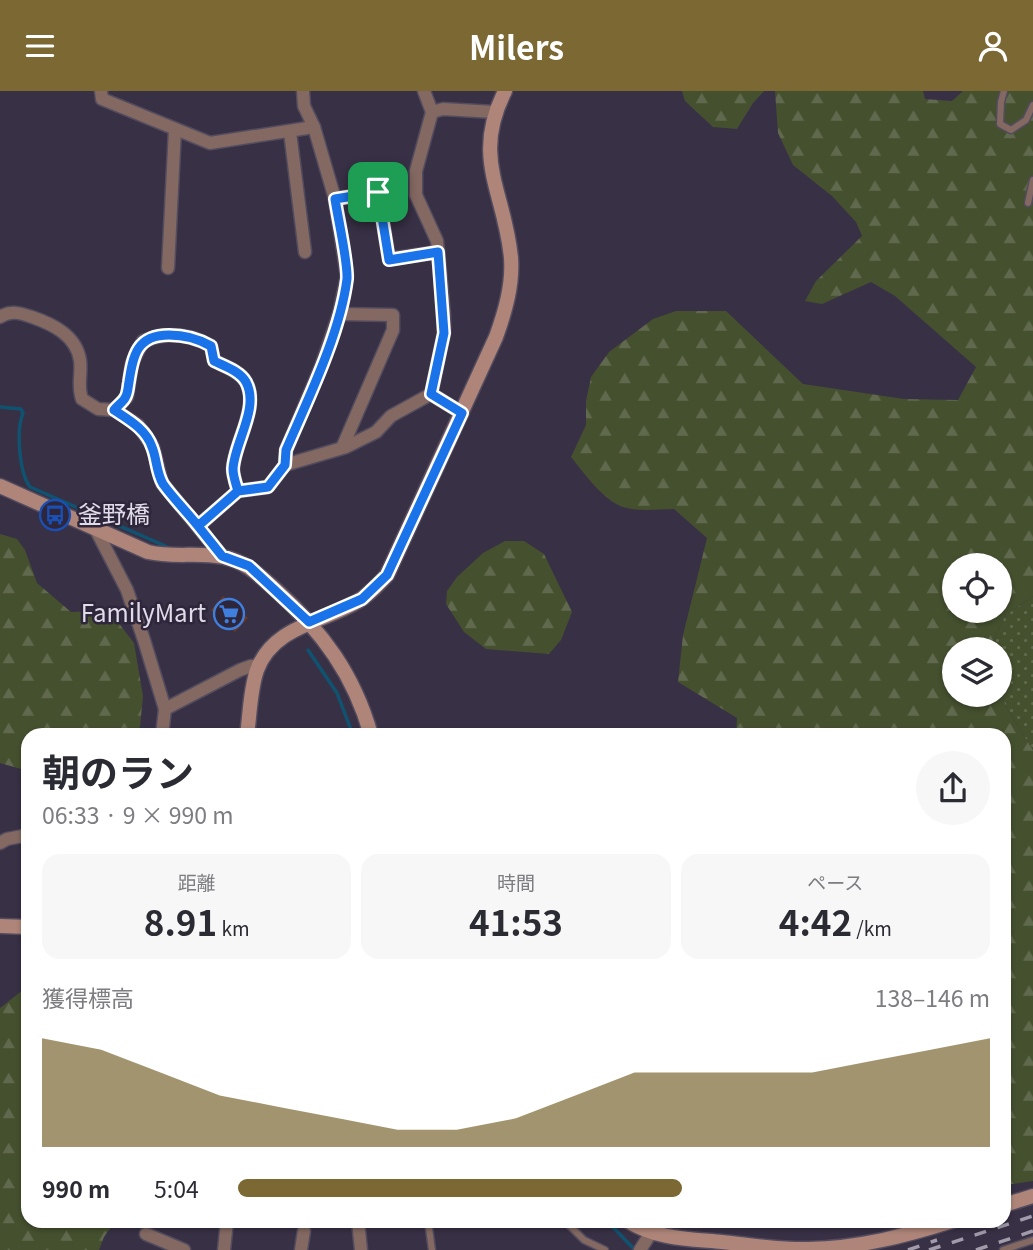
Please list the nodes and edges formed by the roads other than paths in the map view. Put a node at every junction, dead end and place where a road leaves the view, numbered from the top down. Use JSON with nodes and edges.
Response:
{"nodes":[{"id":1,"x":101,"y":91,"type":"edge"},
{"id":2,"x":303,"y":91,"type":"edge"},
{"id":3,"x":424,"y":91,"type":"edge"},
{"id":4,"x":505,"y":91,"type":"edge"},
{"id":5,"x":1004,"y":91,"type":"edge"},
{"id":6,"x":1033,"y":105,"type":"edge"},
{"id":7,"x":432,"y":112,"type":"junction"},
{"id":8,"x":494,"y":112,"type":"junction"},
{"id":9,"x":314,"y":127,"type":"junction"},
{"id":10,"x":175,"y":129,"type":"junction"},
{"id":11,"x":290,"y":132,"type":"junction"},
{"id":12,"x":1033,"y":180,"type":"edge"},
{"id":13,"x":335,"y":199,"type":"junction"},
{"id":14,"x":1028,"y":203,"type":"dead end"},
{"id":15,"x":305,"y":252,"type":"dead end"},
{"id":16,"x":438,"y":252,"type":"junction"},
{"id":17,"x":167,"y":268,"type":"dead end"},
{"id":18,"x":339,"y":314,"type":"junction"},
{"id":19,"x":0,"y":317,"type":"edge"},
{"id":20,"x":431,"y":394,"type":"junction"},
{"id":21,"x":114,"y":410,"type":"junction"},
{"id":22,"x":462,"y":413,"type":"junction"},
{"id":23,"x":342,"y":448,"type":"junction"},
{"id":24,"x":285,"y":465,"type":"junction"},
{"id":25,"x":0,"y":486,"type":"edge"},
{"id":26,"x":238,"y":491,"type":"junction"},
{"id":27,"x":93,"y":526,"type":"junction"},
{"id":28,"x":198,"y":526,"type":"junction"},
{"id":29,"x":222,"y":556,"type":"junction"},
{"id":30,"x":309,"y":622,"type":"junction"},
{"id":31,"x":258,"y":666,"type":"junction"},
{"id":32,"x":165,"y":709,"type":"junction"},
{"id":33,"x":163,"y":728,"type":"edge"},
{"id":34,"x":248,"y":728,"type":"edge"},
{"id":35,"x":369,"y":728,"type":"edge"},
{"id":36,"x":21,"y":836,"type":"edge"},
{"id":37,"x":0,"y":843,"type":"edge"},
{"id":38,"x":0,"y":926,"type":"edge"},
{"id":39,"x":21,"y":927,"type":"edge"},
{"id":40,"x":1033,"y":1196,"type":"edge"},
{"id":41,"x":1011,"y":1203,"type":"edge"},
{"id":42,"x":227,"y":1228,"type":"edge"},
{"id":43,"x":359,"y":1228,"type":"edge"},
{"id":44,"x":429,"y":1228,"type":"edge"},
{"id":45,"x":572,"y":1228,"type":"edge"},
{"id":46,"x":641,"y":1228,"type":"edge"},
{"id":47,"x":930,"y":1228,"type":"edge"},
{"id":48,"x":304,"y":1231,"type":"dead end"},
{"id":49,"x":651,"y":1233,"type":"junction"},
{"id":50,"x":146,"y":1234,"type":"dead end"},
{"id":51,"x":1033,"y":1240,"type":"edge"},
{"id":52,"x":642,"y":1248,"type":"edge"},
{"id":53,"x":184,"y":1250,"type":"edge"},
{"id":54,"x":225,"y":1250,"type":"edge"},
{"id":55,"x":301,"y":1250,"type":"edge"},
{"id":56,"x":361,"y":1250,"type":"edge"},
{"id":57,"x":432,"y":1250,"type":"edge"},
{"id":58,"x":605,"y":1250,"type":"edge"},
{"id":59,"x":1003,"y":1250,"type":"edge"}],
"edges":[{"from":1,"to":10,"type":"street"},
{"from":2,"to":9,"type":"street"},
{"from":3,"to":7,"type":"street"},
{"from":4,"to":8,"type":"street"},
{"from":5,"to":6,"type":"lane"},
{"from":7,"to":8,"type":"street"},
{"from":7,"to":16,"type":"street"},
{"from":8,"to":22,"type":"street"},
{"from":9,"to":11,"type":"street"},
{"from":9,"to":13,"type":"street"},
{"from":10,"to":11,"type":"street"},
{"from":10,"to":17,"type":"street"},
{"from":11,"to":15,"type":"street"},
{"from":12,"to":14,"type":"lane"},
{"from":13,"to":16,"type":"street"},
{"from":13,"to":18,"type":"street"},
{"from":16,"to":20,"type":"street"},
{"from":18,"to":23,"type":"street"},
{"from":18,"to":24,"type":"street"},
{"from":19,"to":21,"type":"street"},
{"from":20,"to":22,"type":"street"},
{"from":20,"to":23,"type":"street"},
{"from":21,"to":26,"type":"street"},
{"from":21,"to":28,"type":"street"},
{"from":22,"to":30,"type":"street"},
{"from":23,"to":24,"type":"street"},
{"from":24,"to":26,"type":"street"},
{"from":25,"to":27,"type":"street"},
{"from":26,"to":28,"type":"street"},
{"from":27,"to":29,"type":"street"},
{"from":27,"to":32,"type":"street"},
{"from":28,"to":29,"type":"street"},
{"from":29,"to":30,"type":"street"},
{"from":30,"to":31,"type":"street"},
{"from":30,"to":35,"type":"street"},
{"from":31,"to":32,"type":"street"},
{"from":31,"to":34,"type":"street"},
{"from":32,"to":33,"type":"street"},
{"from":36,"to":37,"type":"street"},
{"from":38,"to":39,"type":"street"},
{"from":40,"to":41,"type":"street"},
{"from":42,"to":54,"type":"street"},
{"from":43,"to":56,"type":"street"},
{"from":44,"to":57,"type":"lane"},
{"from":45,"to":58,"type":"lane"},
{"from":46,"to":49,"type":"street"},
{"from":47,"to":49,"type":"street"},
{"from":48,"to":55,"type":"street"},
{"from":49,"to":52,"type":"street"},
{"from":50,"to":53,"type":"street"},
{"from":51,"to":59,"type":"lane"}]}
